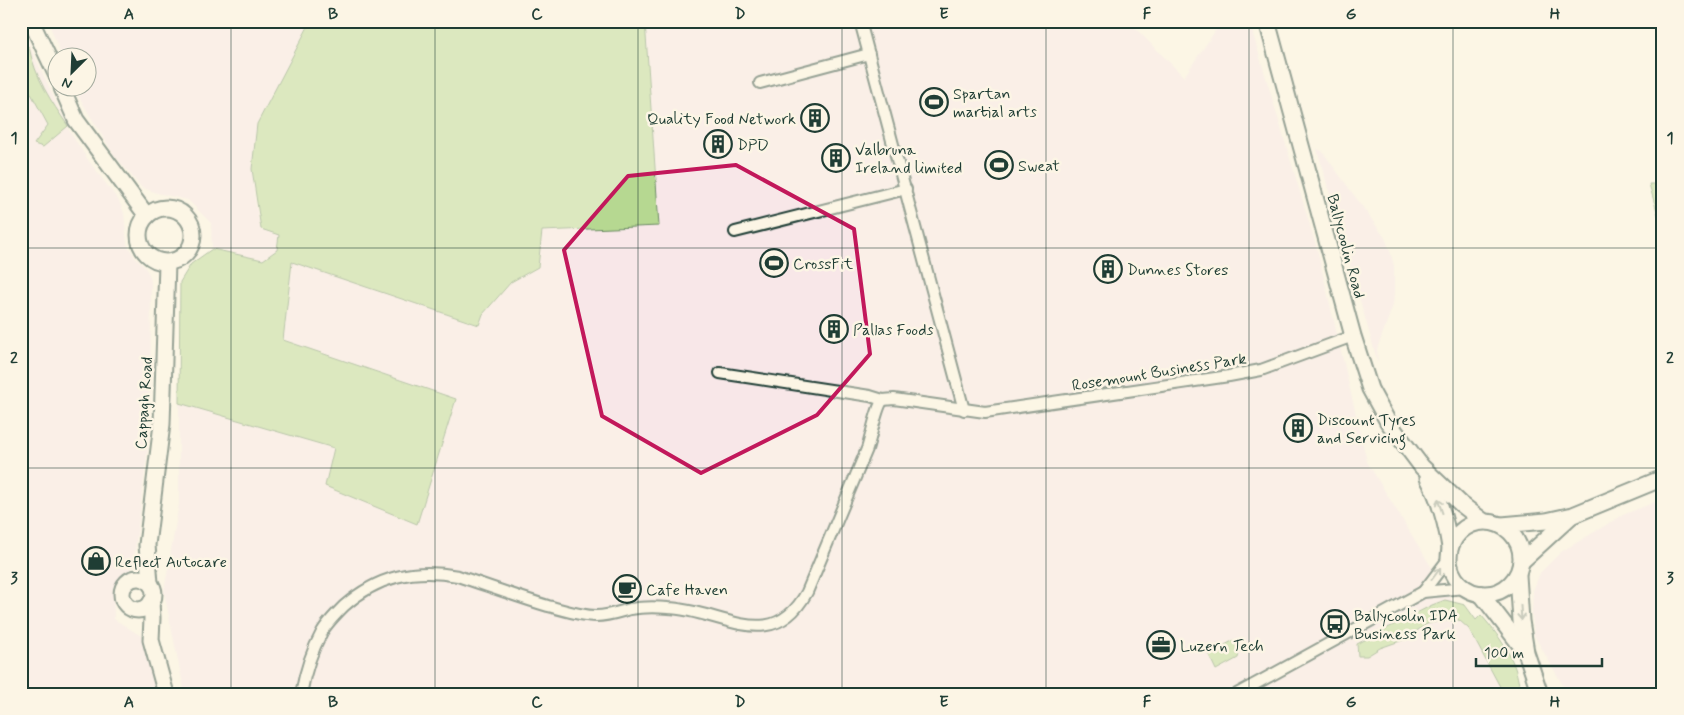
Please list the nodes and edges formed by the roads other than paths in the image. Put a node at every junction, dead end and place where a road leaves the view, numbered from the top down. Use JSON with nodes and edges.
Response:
{"nodes":[{"id":1,"x":31,"y":21,"type":"edge"},
{"id":2,"x":860,"y":21,"type":"edge"},
{"id":3,"x":1267,"y":21,"type":"edge"},
{"id":4,"x":869,"y":54,"type":"junction"},
{"id":5,"x":48,"y":57,"type":"edge"},
{"id":6,"x":760,"y":82,"type":"dead end"},
{"id":7,"x":66,"y":98,"type":"edge"},
{"id":8,"x":906,"y":189,"type":"junction"},
{"id":9,"x":147,"y":216,"type":"junction"},
{"id":10,"x":735,"y":232,"type":"dead end"},
{"id":11,"x":167,"y":263,"type":"junction"},
{"id":12,"x":1353,"y":336,"type":"junction"},
{"id":13,"x":720,"y":373,"type":"dead end"},
{"id":14,"x":883,"y":400,"type":"junction"},
{"id":15,"x":964,"y":410,"type":"junction"},
{"id":16,"x":1422,"y":467,"type":"junction"},
{"id":17,"x":1663,"y":478,"type":"edge"},
{"id":18,"x":1574,"y":515,"type":"junction"},
{"id":19,"x":1483,"y":521,"type":"junction"},
{"id":20,"x":1502,"y":525,"type":"junction"},
{"id":21,"x":147,"y":545,"type":"junction"},
{"id":22,"x":1449,"y":552,"type":"junction"},
{"id":23,"x":1520,"y":568,"type":"junction"},
{"id":24,"x":133,"y":579,"type":"junction"},
{"id":25,"x":150,"y":584,"type":"junction"},
{"id":26,"x":1465,"y":588,"type":"junction"},
{"id":27,"x":1424,"y":592,"type":"junction"},
{"id":28,"x":1481,"y":594,"type":"junction"},
{"id":29,"x":151,"y":602,"type":"junction"},
{"id":30,"x":134,"y":609,"type":"junction"},
{"id":31,"x":151,"y":640,"type":"junction"},
{"id":32,"x":1526,"y":652,"type":"junction"},
{"id":33,"x":166,"y":694,"type":"edge"},
{"id":34,"x":300,"y":694,"type":"edge"},
{"id":35,"x":1237,"y":694,"type":"edge"},
{"id":36,"x":1540,"y":694,"type":"edge"}],
"edges":[{"from":1,"to":5,"type":"street"},
{"from":2,"to":4,"type":"street"},
{"from":3,"to":12,"type":"street","name":"Ballycoolin Road"},
{"from":4,"to":6,"type":"street"},
{"from":4,"to":8,"type":"street"},
{"from":7,"to":9,"type":"street"},
{"from":8,"to":10,"type":"street"},
{"from":8,"to":15,"type":"street"},
{"from":9,"to":11,"type":"street"},
{"from":9,"to":11,"type":"street"},
{"from":11,"to":21,"type":"street","name":"Cappagh Road"},
{"from":12,"to":15,"type":"street","name":"Rosemount Business Park"},
{"from":12,"to":16,"type":"street","name":"Ballycoolin Road"},
{"from":13,"to":14,"type":"street","name":"Rosemount Business Park"},
{"from":14,"to":15,"type":"street","name":"Rosemount Business Park"},
{"from":14,"to":34,"type":"street"},
{"from":16,"to":19,"type":"street","name":"Ballycoolin Road"},
{"from":22,"to":16,"type":"street","name":"Ballycoolin Road","one_way":true},
{"from":17,"to":18,"type":"street"},
{"from":18,"to":20,"type":"street"},
{"from":18,"to":23,"type":"street"},
{"from":19,"to":20,"type":"street"},
{"from":19,"to":22,"type":"street"},
{"from":20,"to":23,"type":"street"},
{"from":21,"to":24,"type":"street","name":"Cappagh Road"},
{"from":21,"to":25,"type":"street","name":"Cappagh Road"},
{"from":22,"to":26,"type":"street"},
{"from":27,"to":22,"type":"street","one_way":true},
{"from":23,"to":28,"type":"street"},
{"from":23,"to":32,"type":"street","one_way":true},
{"from":24,"to":25,"type":"street"},
{"from":24,"to":30,"type":"street","name":"Cappagh Road"},
{"from":25,"to":29,"type":"street","name":"Cappagh Road"},
{"from":26,"to":27,"type":"street"},
{"from":26,"to":28,"type":"street"},
{"from":27,"to":35,"type":"street"},
{"from":28,"to":32,"type":"street"},
{"from":29,"to":30,"type":"street"},
{"from":29,"to":31,"type":"street","name":"Cappagh Road"},
{"from":30,"to":31,"type":"street","name":"Cappagh Road"},
{"from":31,"to":33,"type":"street","name":"Cappagh Road"},
{"from":32,"to":36,"type":"street"}]}
